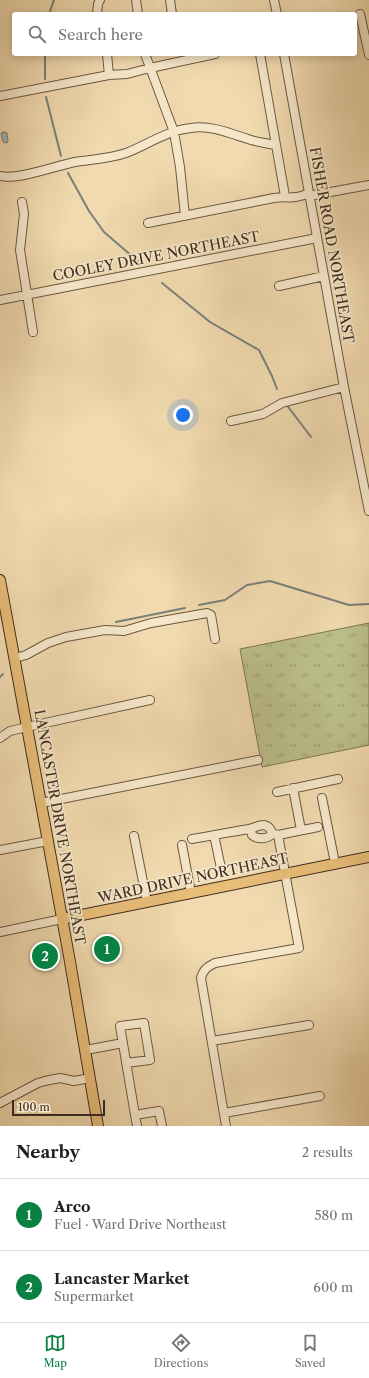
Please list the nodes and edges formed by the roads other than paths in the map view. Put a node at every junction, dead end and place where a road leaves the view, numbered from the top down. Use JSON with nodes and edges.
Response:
{"nodes":[{"id":1,"x":100,"y":0,"type":"edge"},
{"id":2,"x":136,"y":0,"type":"edge"},
{"id":3,"x":170,"y":0,"type":"edge"},
{"id":4,"x":274,"y":0,"type":"edge"},
{"id":5,"x":97,"y":12,"type":"edge"},
{"id":6,"x":138,"y":12,"type":"edge"},
{"id":7,"x":172,"y":12,"type":"edge"},
{"id":8,"x":277,"y":12,"type":"edge"},
{"id":9,"x":360,"y":14,"type":"dead end"},
{"id":10,"x":369,"y":55,"type":"edge"},
{"id":11,"x":107,"y":56,"type":"edge"},
{"id":12,"x":146,"y":56,"type":"edge"},
{"id":13,"x":206,"y":56,"type":"edge"},
{"id":14,"x":260,"y":56,"type":"edge"},
{"id":15,"x":284,"y":56,"type":"edge"},
{"id":16,"x":150,"y":68,"type":"junction"},
{"id":17,"x":109,"y":75,"type":"junction"},
{"id":18,"x":0,"y":96,"type":"edge"},
{"id":19,"x":174,"y":132,"type":"junction"},
{"id":20,"x":275,"y":145,"type":"junction"},
{"id":21,"x":0,"y":176,"type":"edge"},
{"id":22,"x":369,"y":184,"type":"edge"},
{"id":23,"x":309,"y":194,"type":"junction"},
{"id":24,"x":285,"y":196,"type":"junction"},
{"id":25,"x":22,"y":202,"type":"dead end"},
{"id":26,"x":185,"y":216,"type":"junction"},
{"id":27,"x":148,"y":223,"type":"dead end"},
{"id":28,"x":317,"y":238,"type":"junction"},
{"id":29,"x":324,"y":276,"type":"junction"},
{"id":30,"x":279,"y":286,"type":"dead end"},
{"id":31,"x":28,"y":295,"type":"junction"},
{"id":32,"x":0,"y":300,"type":"edge"},
{"id":33,"x":34,"y":332,"type":"dead end"},
{"id":34,"x":344,"y":387,"type":"junction"},
{"id":35,"x":232,"y":421,"type":"dead end"},
{"id":36,"x":369,"y":511,"type":"edge"},
{"id":37,"x":0,"y":580,"type":"edge"},
{"id":38,"x":215,"y":639,"type":"dead end"},
{"id":39,"x":14,"y":658,"type":"junction"},
{"id":40,"x":150,"y":700,"type":"dead end"},
{"id":41,"x":27,"y":727,"type":"junction"},
{"id":42,"x":0,"y":738,"type":"edge"},
{"id":43,"x":258,"y":760,"type":"dead end"},
{"id":44,"x":338,"y":779,"type":"dead end"},
{"id":45,"x":293,"y":788,"type":"junction"},
{"id":46,"x":277,"y":792,"type":"dead end"},
{"id":47,"x":322,"y":798,"type":"dead end"},
{"id":48,"x":41,"y":803,"type":"junction"},
{"id":49,"x":318,"y":827,"type":"dead end"},
{"id":50,"x":251,"y":829,"type":"junction"},
{"id":51,"x":301,"y":830,"type":"junction"},
{"id":52,"x":275,"y":834,"type":"junction"},
{"id":53,"x":214,"y":835,"type":"junction"},
{"id":54,"x":134,"y":836,"type":"dead end"},
{"id":55,"x":192,"y":839,"type":"dead end"},
{"id":56,"x":48,"y":841,"type":"junction"},
{"id":57,"x":182,"y":845,"type":"dead end"},
{"id":58,"x":0,"y":850,"type":"edge"},
{"id":59,"x":369,"y":857,"type":"edge"},
{"id":60,"x":335,"y":863,"type":"junction"},
{"id":61,"x":221,"y":868,"type":"dead end"},
{"id":62,"x":286,"y":873,"type":"junction"},
{"id":63,"x":191,"y":893,"type":"junction"},
{"id":64,"x":147,"y":902,"type":"junction"},
{"id":65,"x":62,"y":919,"type":"junction"},
{"id":66,"x":0,"y":932,"type":"edge"},
{"id":67,"x":309,"y":1024,"type":"dead end"},
{"id":68,"x":212,"y":1041,"type":"junction"},
{"id":69,"x":123,"y":1043,"type":"junction"},
{"id":70,"x":86,"y":1050,"type":"junction"},
{"id":71,"x":126,"y":1063,"type":"junction"},
{"id":72,"x":90,"y":1078,"type":"junction"},
{"id":73,"x":320,"y":1096,"type":"dead end"},
{"id":74,"x":0,"y":1103,"type":"edge"},
{"id":75,"x":224,"y":1113,"type":"junction"},
{"id":76,"x":135,"y":1115,"type":"junction"},
{"id":77,"x":98,"y":1126,"type":"edge"},
{"id":78,"x":137,"y":1126,"type":"edge"},
{"id":79,"x":162,"y":1126,"type":"edge"},
{"id":80,"x":226,"y":1126,"type":"edge"}],
"edges":[{"from":1,"to":5,"type":"street"},
{"from":2,"to":6,"type":"street"},
{"from":3,"to":7,"type":"street"},
{"from":4,"to":8,"type":"street"},
{"from":9,"to":10,"type":"street"},
{"from":11,"to":17,"type":"street"},
{"from":12,"to":16,"type":"street"},
{"from":13,"to":16,"type":"street"},
{"from":14,"to":20,"type":"street"},
{"from":15,"to":23,"type":"street","name":"FISHER ROAD NORTHEAST"},
{"from":16,"to":17,"type":"street"},
{"from":16,"to":19,"type":"street"},
{"from":17,"to":18,"type":"street"},
{"from":19,"to":20,"type":"street"},
{"from":19,"to":21,"type":"street"},
{"from":19,"to":26,"type":"street"},
{"from":20,"to":24,"type":"street"},
{"from":22,"to":23,"type":"street"},
{"from":23,"to":24,"type":"street"},
{"from":23,"to":28,"type":"street","name":"FISHER ROAD NORTHEAST"},
{"from":24,"to":26,"type":"street"},
{"from":25,"to":31,"type":"street"},
{"from":26,"to":27,"type":"street"},
{"from":28,"to":29,"type":"street","name":"FISHER ROAD NORTHEAST"},
{"from":28,"to":31,"type":"street","name":"COOLEY DRIVE NORTHEAST"},
{"from":29,"to":30,"type":"street"},
{"from":29,"to":34,"type":"street","name":"FISHER ROAD NORTHEAST"},
{"from":31,"to":32,"type":"street","name":"COOLEY DRIVE NORTHEAST"},
{"from":31,"to":33,"type":"street"},
{"from":34,"to":35,"type":"street"},
{"from":34,"to":36,"type":"street","name":"FISHER ROAD NORTHEAST"},
{"from":37,"to":39,"type":"main road","name":"LANCASTER DRIVE NORTHEAST"},
{"from":38,"to":39,"type":"street"},
{"from":39,"to":41,"type":"main road","name":"LANCASTER DRIVE NORTHEAST"},
{"from":40,"to":41,"type":"street"},
{"from":41,"to":42,"type":"street"},
{"from":41,"to":48,"type":"main road","name":"LANCASTER DRIVE NORTHEAST"},
{"from":43,"to":48,"type":"street"},
{"from":44,"to":45,"type":"street"},
{"from":45,"to":46,"type":"street"},
{"from":45,"to":51,"type":"street"},
{"from":47,"to":60,"type":"street"},
{"from":48,"to":56,"type":"main road","name":"LANCASTER DRIVE NORTHEAST"},
{"from":49,"to":51,"type":"street"},
{"from":50,"to":52,"type":"street"},
{"from":50,"to":52,"type":"street"},
{"from":50,"to":53,"type":"street"},
{"from":51,"to":52,"type":"street"},
{"from":52,"to":62,"type":"street"},
{"from":53,"to":55,"type":"street"},
{"from":53,"to":61,"type":"street"},
{"from":54,"to":64,"type":"street"},
{"from":56,"to":58,"type":"street"},
{"from":56,"to":65,"type":"main road","name":"LANCASTER DRIVE NORTHEAST"},
{"from":57,"to":63,"type":"street"},
{"from":59,"to":60,"type":"main road","name":"WARD DRIVE NORTHEAST"},
{"from":60,"to":62,"type":"main road","name":"WARD DRIVE NORTHEAST"},
{"from":62,"to":63,"type":"main road","name":"WARD DRIVE NORTHEAST"},
{"from":62,"to":68,"type":"street"},
{"from":63,"to":64,"type":"main road","name":"WARD DRIVE NORTHEAST"},
{"from":64,"to":65,"type":"main road","name":"WARD DRIVE NORTHEAST"},
{"from":65,"to":66,"type":"street","name":"WARD DRIVE NORTHEAST"},
{"from":65,"to":70,"type":"main road","name":"LANCASTER DRIVE NORTHEAST"},
{"from":67,"to":68,"type":"street"},
{"from":68,"to":75,"type":"street"},
{"from":69,"to":70,"type":"street"},
{"from":69,"to":71,"type":"street"},
{"from":69,"to":71,"type":"street"},
{"from":70,"to":72,"type":"main road","name":"LANCASTER DRIVE NORTHEAST"},
{"from":71,"to":76,"type":"street"},
{"from":72,"to":74,"type":"street"},
{"from":72,"to":77,"type":"main road","name":"LANCASTER DRIVE NORTHEAST"},
{"from":73,"to":75,"type":"street"},
{"from":75,"to":80,"type":"street"},
{"from":76,"to":78,"type":"street"},
{"from":76,"to":79,"type":"street"}]}
